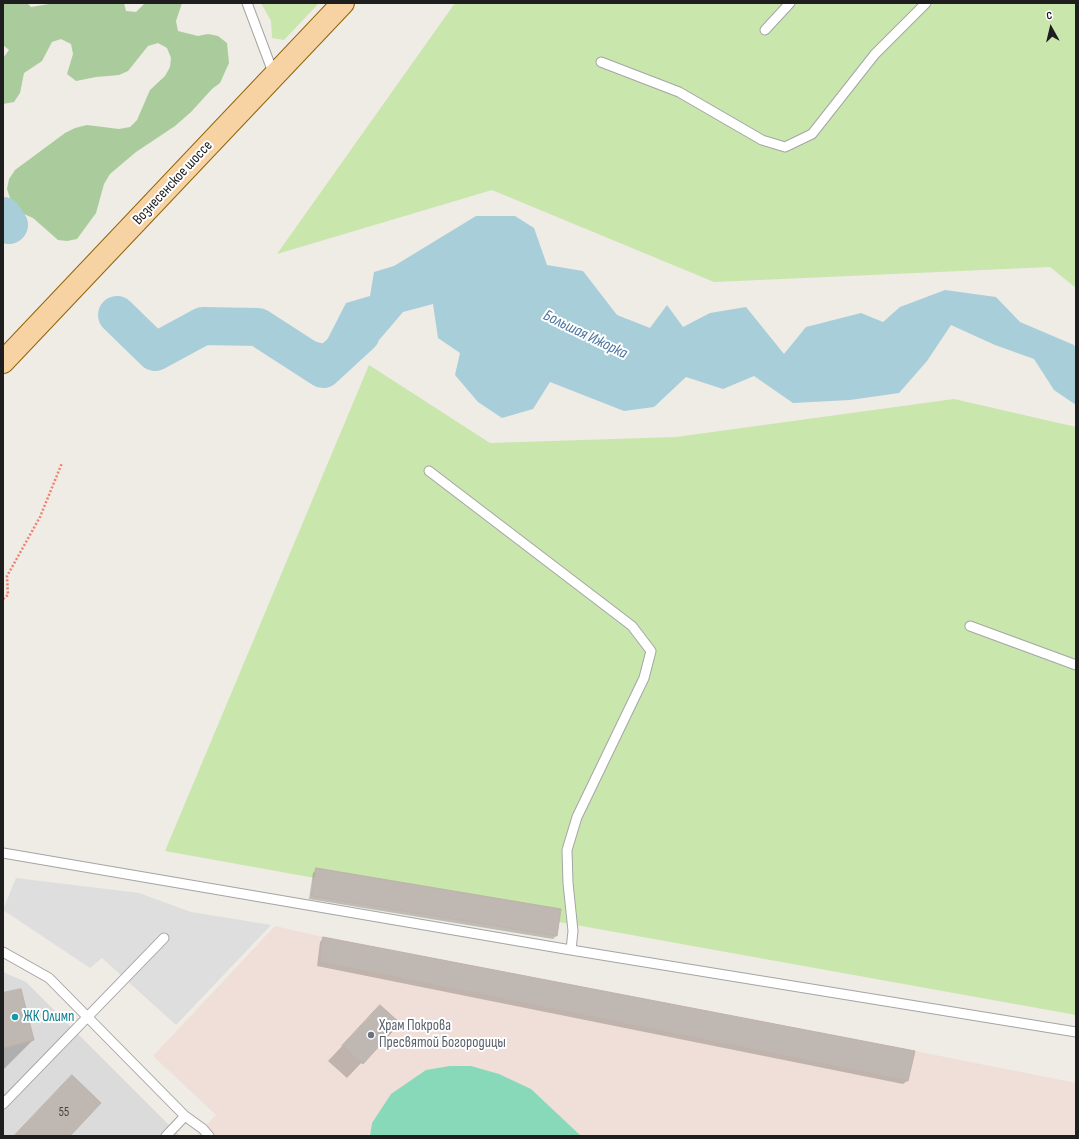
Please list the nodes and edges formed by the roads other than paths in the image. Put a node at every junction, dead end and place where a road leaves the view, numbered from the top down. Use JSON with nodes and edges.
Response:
{"nodes":[{"id":1,"x":247,"y":3,"type":"edge"},
{"id":2,"x":343,"y":3,"type":"edge"},
{"id":3,"x":790,"y":3,"type":"edge"},
{"id":4,"x":926,"y":3,"type":"edge"},
{"id":5,"x":765,"y":30,"type":"dead end"},
{"id":6,"x":601,"y":62,"type":"dead end"},
{"id":7,"x":274,"y":76,"type":"junction"},
{"id":8,"x":3,"y":362,"type":"edge"},
{"id":9,"x":429,"y":471,"type":"dead end"},
{"id":10,"x":970,"y":626,"type":"dead end"},
{"id":11,"x":1076,"y":665,"type":"edge"},
{"id":12,"x":3,"y":853,"type":"edge"},
{"id":13,"x":164,"y":938,"type":"dead end"},
{"id":14,"x":571,"y":950,"type":"junction"},
{"id":15,"x":3,"y":952,"type":"edge"},
{"id":16,"x":87,"y":1017,"type":"junction"},
{"id":17,"x":1076,"y":1032,"type":"edge"},
{"id":18,"x":3,"y":1104,"type":"edge"},
{"id":19,"x":185,"y":1116,"type":"junction"},
{"id":20,"x":166,"y":1136,"type":"edge"},
{"id":21,"x":209,"y":1136,"type":"edge"}],
"edges":[{"from":1,"to":7,"type":"lane"},
{"from":2,"to":7,"type":"main road","name":"Вознесенское шоссе"},
{"from":3,"to":5,"type":"lane"},
{"from":4,"to":6,"type":"lane"},
{"from":7,"to":8,"type":"main road","name":"Вознесенское шоссе"},
{"from":9,"to":14,"type":"lane"},
{"from":10,"to":11,"type":"lane"},
{"from":12,"to":14,"type":"lane"},
{"from":13,"to":16,"type":"lane"},
{"from":14,"to":17,"type":"lane"},
{"from":15,"to":16,"type":"lane"},
{"from":16,"to":18,"type":"lane"},
{"from":16,"to":19,"type":"lane"},
{"from":19,"to":20,"type":"lane"},
{"from":19,"to":21,"type":"lane"}]}
